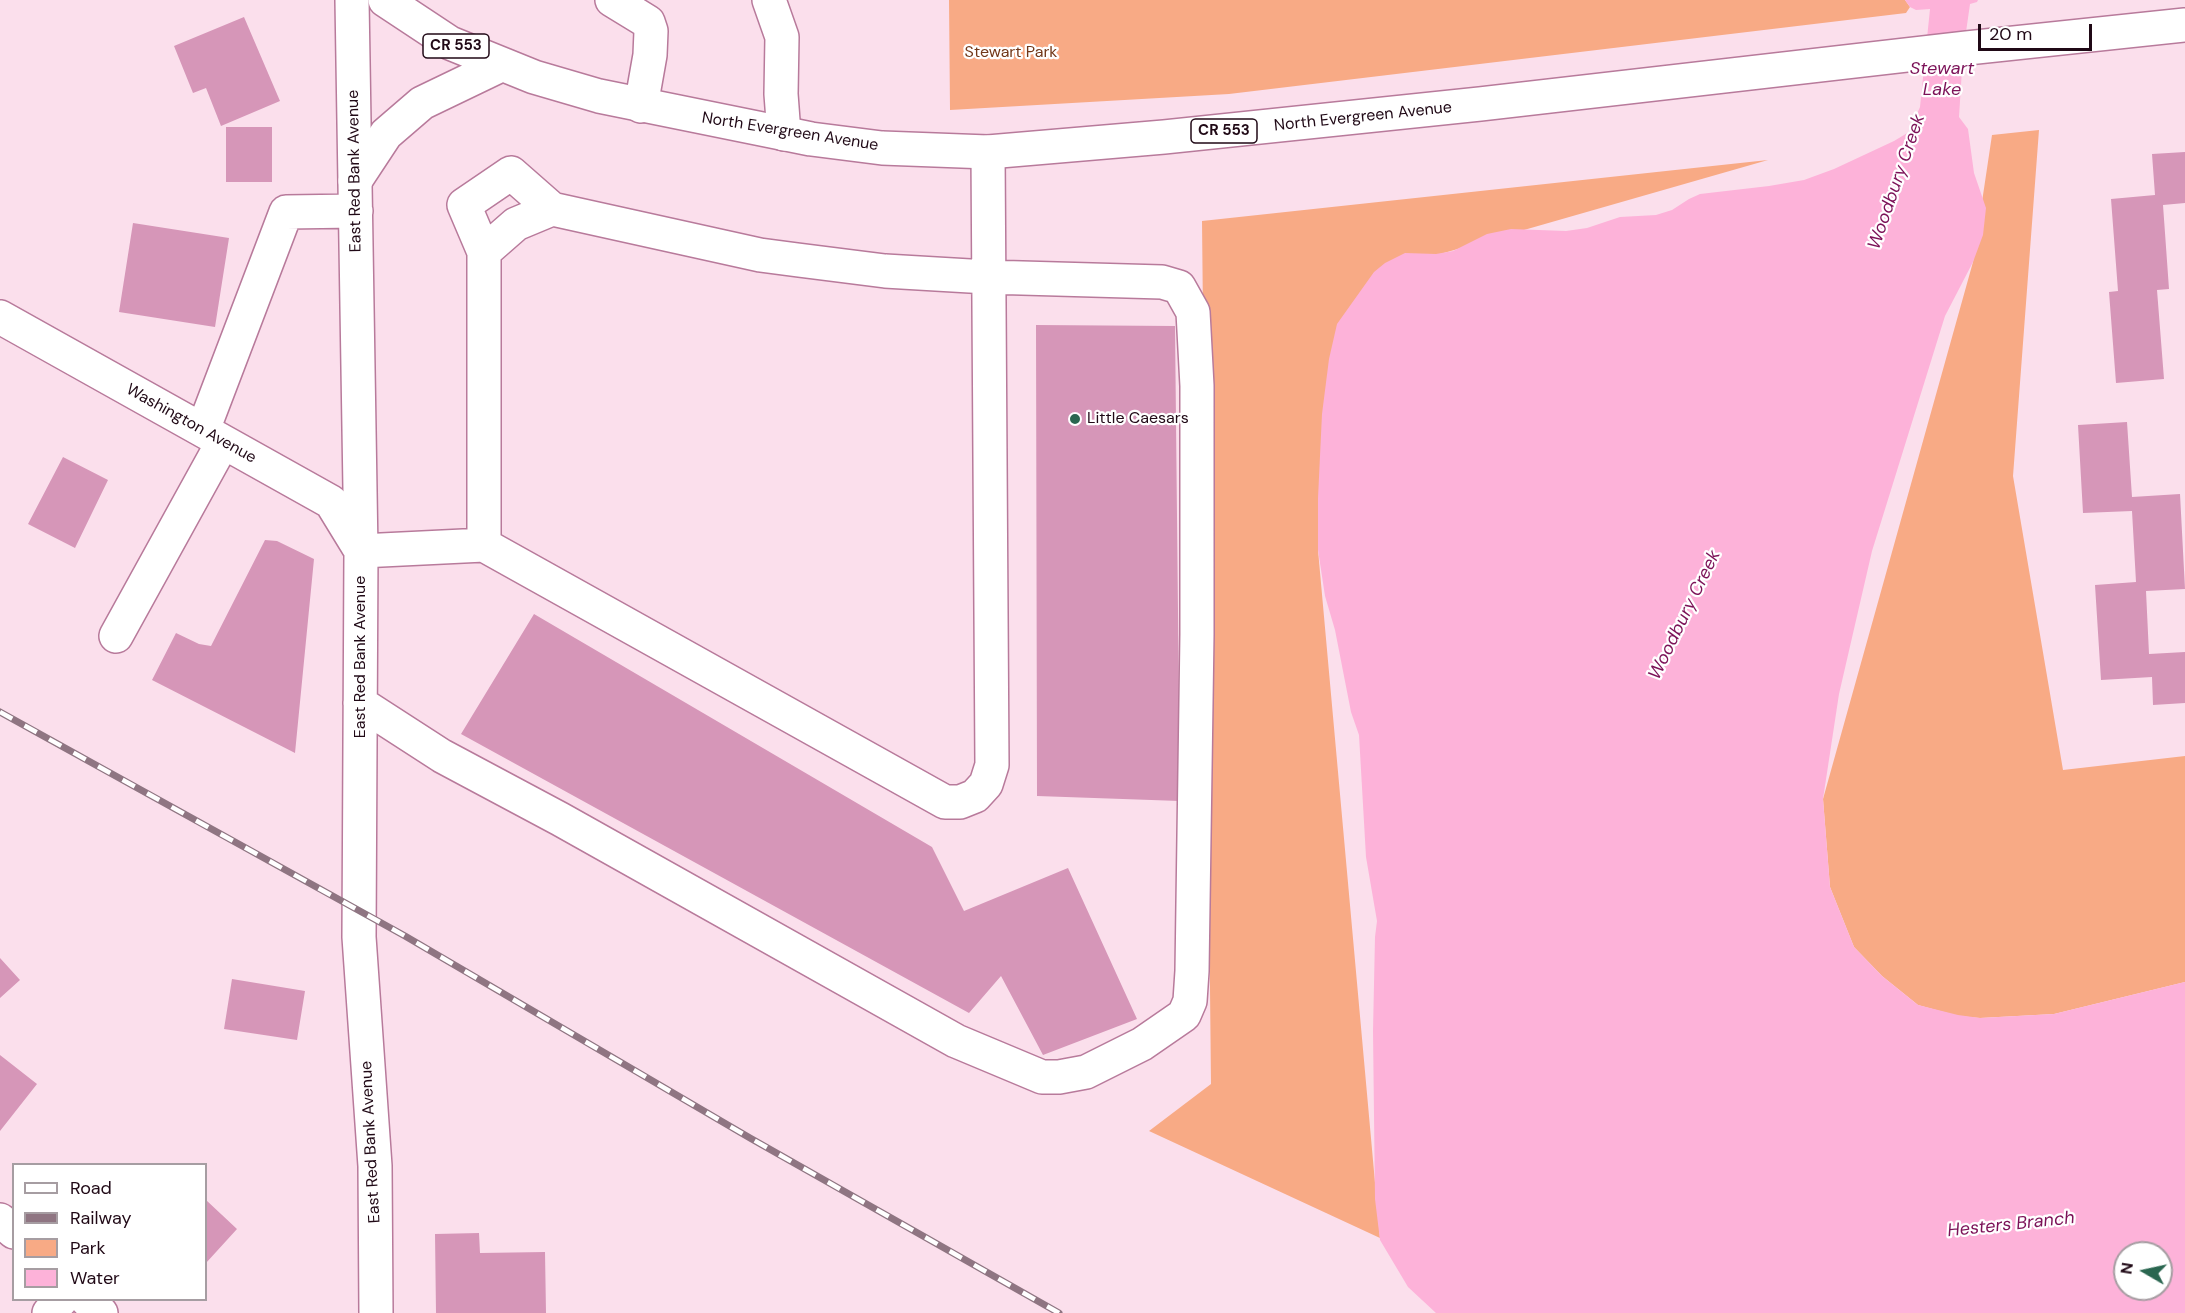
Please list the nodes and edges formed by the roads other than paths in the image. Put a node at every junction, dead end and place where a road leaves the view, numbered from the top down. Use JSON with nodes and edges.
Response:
{"nodes":[{"id":1,"x":352,"y":0,"type":"edge"},
{"id":2,"x":385,"y":0,"type":"edge"},
{"id":3,"x":612,"y":0,"type":"edge"},
{"id":4,"x":770,"y":0,"type":"edge"},
{"id":5,"x":2185,"y":25,"type":"edge"},
{"id":6,"x":501,"y":65,"type":"junction"},
{"id":7,"x":640,"y":106,"type":"junction"},
{"id":8,"x":784,"y":134,"type":"junction"},
{"id":9,"x":988,"y":152,"type":"junction"},
{"id":10,"x":356,"y":196,"type":"junction"},
{"id":11,"x":552,"y":209,"type":"junction"},
{"id":12,"x":484,"y":252,"type":"junction"},
{"id":13,"x":987,"y":277,"type":"junction"},
{"id":14,"x":0,"y":317,"type":"edge"},
{"id":15,"x":213,"y":436,"type":"junction"},
{"id":16,"x":484,"y":545,"type":"junction"},
{"id":17,"x":361,"y":551,"type":"junction"},
{"id":18,"x":116,"y":636,"type":"dead end"},
{"id":19,"x":360,"y":703,"type":"junction"},
{"id":20,"x":0,"y":1220,"type":"edge"},
{"id":21,"x":12,"y":1230,"type":"edge"},
{"id":22,"x":60,"y":1301,"type":"edge"},
{"id":23,"x":89,"y":1301,"type":"edge"},
{"id":24,"x":49,"y":1313,"type":"edge"},
{"id":25,"x":101,"y":1313,"type":"edge"},
{"id":26,"x":376,"y":1313,"type":"edge"}],
"edges":[{"from":1,"to":10,"type":"main road","name":"East Red Bank Avenue"},
{"from":2,"to":6,"type":"main road","name":"North Evergreen Avenue","number":"CR 553"},
{"from":3,"to":7,"type":"main road"},
{"from":4,"to":8,"type":"main road"},
{"from":5,"to":9,"type":"main road","name":"North Evergreen Avenue","number":"CR 553"},
{"from":6,"to":7,"type":"main road","name":"North Evergreen Avenue","number":"CR 553"},
{"from":6,"to":10,"type":"main road"},
{"from":7,"to":8,"type":"main road","name":"North Evergreen Avenue","number":"CR 553"},
{"from":8,"to":9,"type":"main road","name":"North Evergreen Avenue","number":"CR 553"},
{"from":9,"to":13,"type":"main road"},
{"from":10,"to":15,"type":"main road"},
{"from":10,"to":17,"type":"main road","name":"East Red Bank Avenue"},
{"from":11,"to":12,"type":"main road"},
{"from":11,"to":12,"type":"main road"},
{"from":11,"to":13,"type":"main road"},
{"from":12,"to":16,"type":"main road"},
{"from":13,"to":16,"type":"main road"},
{"from":13,"to":19,"type":"main road"},
{"from":14,"to":15,"type":"main road","name":"Washington Avenue"},
{"from":15,"to":17,"type":"main road","name":"Washington Avenue"},
{"from":15,"to":18,"type":"main road"},
{"from":16,"to":17,"type":"main road"},
{"from":17,"to":19,"type":"main road","name":"East Red Bank Avenue"},
{"from":19,"to":26,"type":"main road","name":"East Red Bank Avenue"},
{"from":20,"to":21,"type":"main road"},
{"from":22,"to":24,"type":"main road"},
{"from":23,"to":25,"type":"main road"}]}
